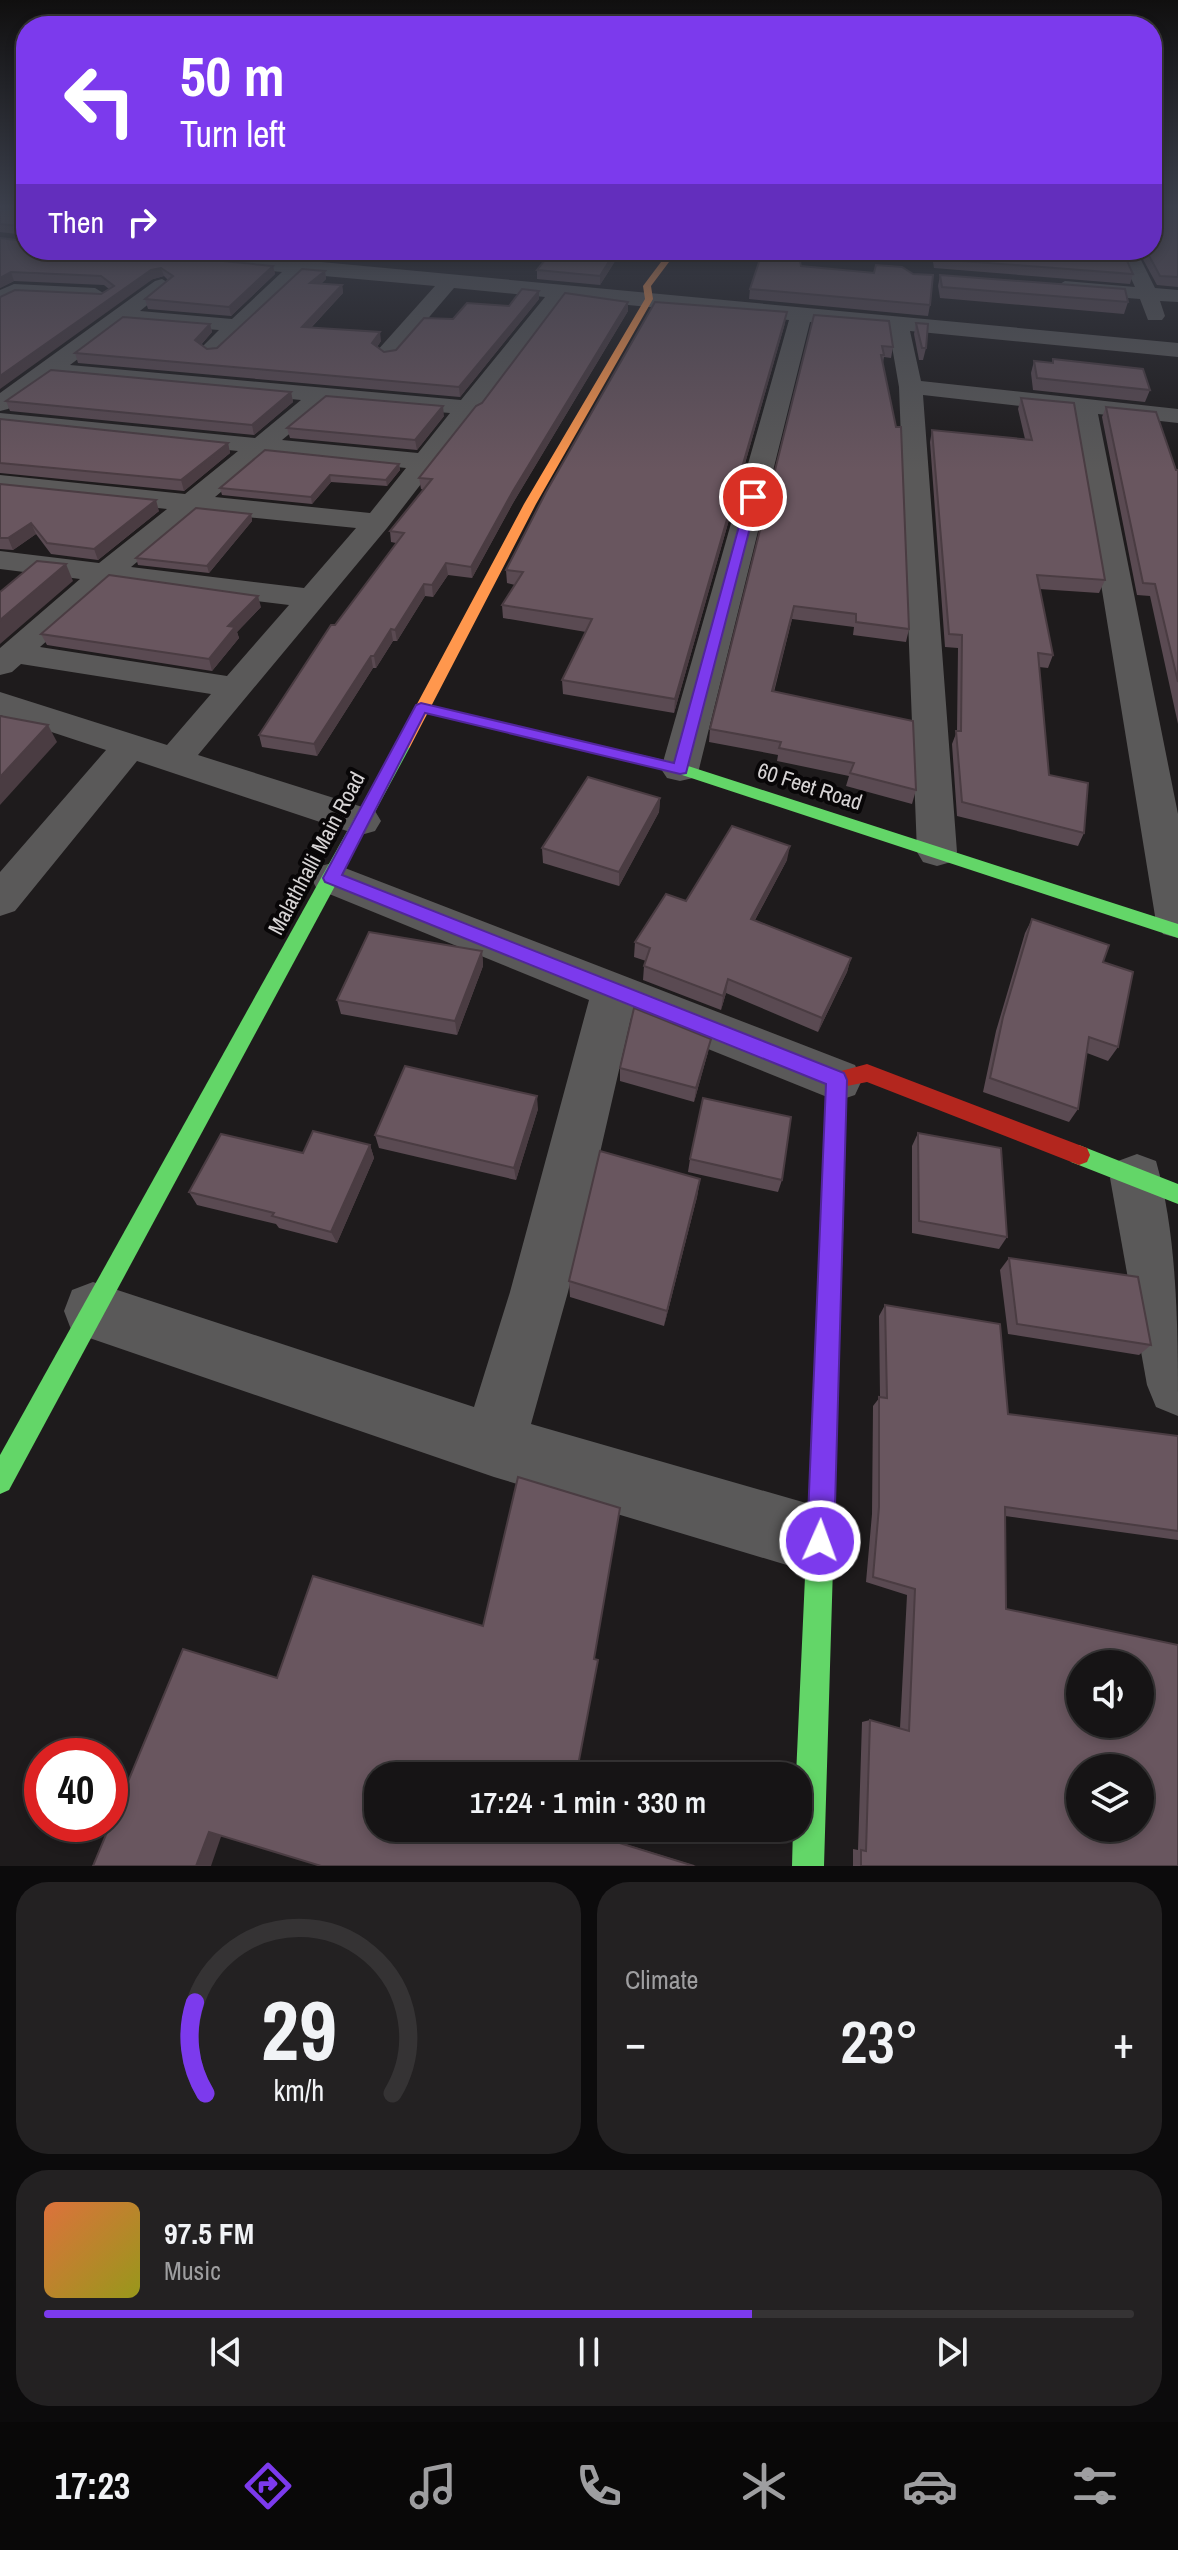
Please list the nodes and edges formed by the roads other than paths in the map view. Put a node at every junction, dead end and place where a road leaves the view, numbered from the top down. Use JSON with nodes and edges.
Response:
{"nodes":[{"id":1,"x":147,"y":296,"type":"edge"},
{"id":2,"x":266,"y":296,"type":"edge"},
{"id":3,"x":437,"y":296,"type":"edge"},
{"id":4,"x":556,"y":296,"type":"edge"},
{"id":5,"x":617,"y":296,"type":"edge"},
{"id":6,"x":655,"y":296,"type":"edge"},
{"id":7,"x":1149,"y":296,"type":"edge"},
{"id":8,"x":649,"y":299,"type":"junction"},
{"id":9,"x":801,"y":315,"type":"junction"},
{"id":10,"x":121,"y":316,"type":"junction"},
{"id":11,"x":898,"y":324,"type":"junction"},
{"id":12,"x":234,"y":325,"type":"junction"},
{"id":13,"x":211,"y":349,"type":"edge"},
{"id":14,"x":1172,"y":349,"type":"edge"},
{"id":15,"x":387,"y":352,"type":"edge"},
{"id":16,"x":49,"y":370,"type":"junction"},
{"id":17,"x":911,"y":387,"type":"junction"},
{"id":18,"x":322,"y":395,"type":"junction"},
{"id":19,"x":0,"y":404,"type":"edge"},
{"id":20,"x":1084,"y":407,"type":"junction"},
{"id":21,"x":471,"y":408,"type":"junction"},
{"id":22,"x":1178,"y":416,"type":"edge"},
{"id":23,"x":0,"y":420,"type":"edge"},
{"id":24,"x":263,"y":445,"type":"junction"},
{"id":25,"x":425,"y":462,"type":"junction"},
{"id":26,"x":0,"y":483,"type":"edge"},
{"id":27,"x":193,"y":502,"type":"junction"},
{"id":28,"x":377,"y":522,"type":"junction"},
{"id":29,"x":0,"y":560,"type":"edge"},
{"id":30,"x":103,"y":575,"type":"junction"},
{"id":31,"x":309,"y":598,"type":"junction"},
{"id":32,"x":7,"y":659,"type":"edge"},
{"id":33,"x":235,"y":688,"type":"junction"},
{"id":34,"x":0,"y":703,"type":"edge"},
{"id":35,"x":421,"y":708,"type":"junction"},
{"id":36,"x":131,"y":744,"type":"junction"},
{"id":37,"x":173,"y":761,"type":"junction"},
{"id":38,"x":680,"y":769,"type":"junction"},
{"id":39,"x":361,"y":821,"type":"junction"},
{"id":40,"x":937,"y":852,"type":"junction"},
{"id":41,"x":332,"y":878,"type":"junction"},
{"id":42,"x":0,"y":900,"type":"edge"},
{"id":43,"x":1178,"y":922,"type":"edge"},
{"id":44,"x":1178,"y":931,"type":"edge"},
{"id":45,"x":614,"y":993,"type":"junction"},
{"id":46,"x":837,"y":1080,"type":"junction"},
{"id":47,"x":1157,"y":1186,"type":"edge"},
{"id":48,"x":93,"y":1311,"type":"junction"},
{"id":49,"x":1178,"y":1385,"type":"edge"},
{"id":50,"x":494,"y":1445,"type":"junction"},
{"id":51,"x":0,"y":1481,"type":"edge"},
{"id":52,"x":820,"y":1541,"type":"junction"},
{"id":53,"x":808,"y":1866,"type":"edge"}],
"edges":[{"from":1,"to":10,"type":"street"},
{"from":2,"to":12,"type":"street"},
{"from":3,"to":15,"type":"street"},
{"from":4,"to":21,"type":"street"},
{"from":5,"to":8,"type":"street"},
{"from":6,"to":8,"type":"main road"},
{"from":7,"to":14,"type":"street"},
{"from":8,"to":9,"type":"street"},
{"from":8,"to":35,"type":"main road","name":"Malathhalli Main Road"},
{"from":9,"to":11,"type":"street"},
{"from":9,"to":38,"type":"street"},
{"from":10,"to":12,"type":"street"},
{"from":10,"to":16,"type":"street"},
{"from":11,"to":14,"type":"street"},
{"from":11,"to":17,"type":"street"},
{"from":12,"to":13,"type":"street"},
{"from":16,"to":18,"type":"street"},
{"from":16,"to":19,"type":"street"},
{"from":17,"to":20,"type":"street"},
{"from":17,"to":40,"type":"street"},
{"from":18,"to":21,"type":"street"},
{"from":18,"to":24,"type":"street"},
{"from":20,"to":22,"type":"street"},
{"from":20,"to":43,"type":"street"},
{"from":21,"to":25,"type":"street"},
{"from":23,"to":24,"type":"street"},
{"from":24,"to":25,"type":"street"},
{"from":24,"to":27,"type":"street"},
{"from":25,"to":28,"type":"street"},
{"from":26,"to":27,"type":"street"},
{"from":27,"to":28,"type":"street"},
{"from":27,"to":30,"type":"street"},
{"from":28,"to":31,"type":"street"},
{"from":29,"to":30,"type":"street"},
{"from":30,"to":31,"type":"street"},
{"from":30,"to":32,"type":"street"},
{"from":31,"to":33,"type":"street"},
{"from":32,"to":33,"type":"street"},
{"from":33,"to":37,"type":"street"},
{"from":34,"to":36,"type":"street"},
{"from":35,"to":38,"type":"main road","name":"60 Feet Road"},
{"from":35,"to":39,"type":"main road","name":"Malathhalli Main Road"},
{"from":36,"to":37,"type":"street"},
{"from":36,"to":42,"type":"street"},
{"from":37,"to":39,"type":"street"},
{"from":38,"to":40,"type":"main road","name":"60 Feet Road"},
{"from":39,"to":41,"type":"main road","name":"Malathhalli Main Road"},
{"from":40,"to":44,"type":"main road","name":"60 Feet Road"},
{"from":41,"to":45,"type":"street"},
{"from":41,"to":48,"type":"main road","name":"Malathhalli Main Road"},
{"from":45,"to":46,"type":"street"},
{"from":45,"to":50,"type":"street"},
{"from":46,"to":47,"type":"main road"},
{"from":46,"to":52,"type":"main road"},
{"from":47,"to":49,"type":"street"},
{"from":48,"to":50,"type":"street"},
{"from":48,"to":51,"type":"main road","name":"Malathhalli Main Road"},
{"from":50,"to":52,"type":"street"},
{"from":52,"to":53,"type":"main road"}]}
